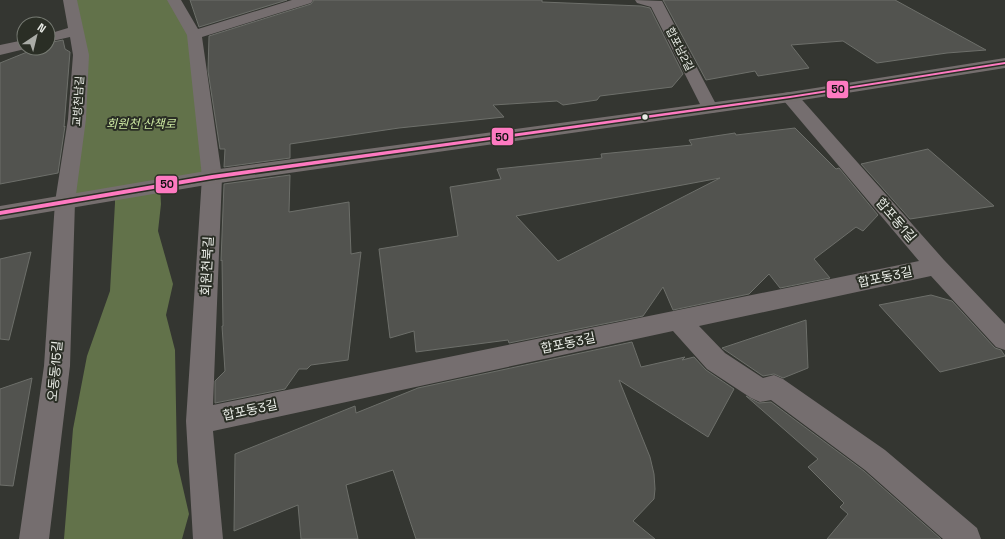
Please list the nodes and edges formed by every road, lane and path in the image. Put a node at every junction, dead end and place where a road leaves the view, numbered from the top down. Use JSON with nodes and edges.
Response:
{"nodes":[{"id":1,"x":70,"y":0,"type":"edge"},
{"id":2,"x":174,"y":0,"type":"edge"},
{"id":3,"x":306,"y":0,"type":"edge"},
{"id":4,"x":642,"y":0,"type":"edge"},
{"id":5,"x":76,"y":30,"type":"junction"},
{"id":6,"x":194,"y":35,"type":"junction"},
{"id":7,"x":56,"y":36,"type":"edge"},
{"id":8,"x":16,"y":47,"type":"edge"},
{"id":9,"x":0,"y":50,"type":"edge"},
{"id":10,"x":1005,"y":63,"type":"edge"},
{"id":11,"x":790,"y":97,"type":"junction"},
{"id":12,"x":710,"y":108,"type":"junction"},
{"id":13,"x":212,"y":177,"type":"junction"},
{"id":14,"x":65,"y":202,"type":"junction"},
{"id":15,"x":0,"y":213,"type":"edge"},
{"id":16,"x":936,"y":266,"type":"junction"},
{"id":17,"x":678,"y":320,"type":"junction"},
{"id":18,"x":1005,"y":340,"type":"edge"},
{"id":19,"x":199,"y":421,"type":"junction"},
{"id":20,"x":34,"y":539,"type":"edge"},
{"id":21,"x":208,"y":539,"type":"edge"},
{"id":22,"x":966,"y":539,"type":"edge"}],
"edges":[{"from":1,"to":5,"type":"street","name":"교방천남길"},
{"from":2,"to":6,"type":"street","name":"회원천북길"},
{"from":3,"to":6,"type":"street"},
{"from":4,"to":12,"type":"street","name":"합포남2길"},
{"from":5,"to":7,"type":"street"},
{"from":5,"to":14,"type":"street","name":"교방천남길"},
{"from":6,"to":13,"type":"street","name":"회원천북길"},
{"from":8,"to":9,"type":"street"},
{"from":10,"to":11,"type":"main road"},
{"from":11,"to":12,"type":"main road"},
{"from":11,"to":16,"type":"street","name":"합포동1길"},
{"from":12,"to":13,"type":"main road"},
{"from":13,"to":14,"type":"main road"},
{"from":13,"to":19,"type":"street","name":"회원천북길"},
{"from":14,"to":15,"type":"main road"},
{"from":14,"to":20,"type":"street","name":"오동동15길"},
{"from":16,"to":17,"type":"street","name":"합포동3길"},
{"from":16,"to":18,"type":"street","name":"합포동1길"},
{"from":17,"to":19,"type":"street","name":"합포동3길"},
{"from":17,"to":22,"type":"street"},
{"from":19,"to":21,"type":"street","name":"회원천북길"}]}
